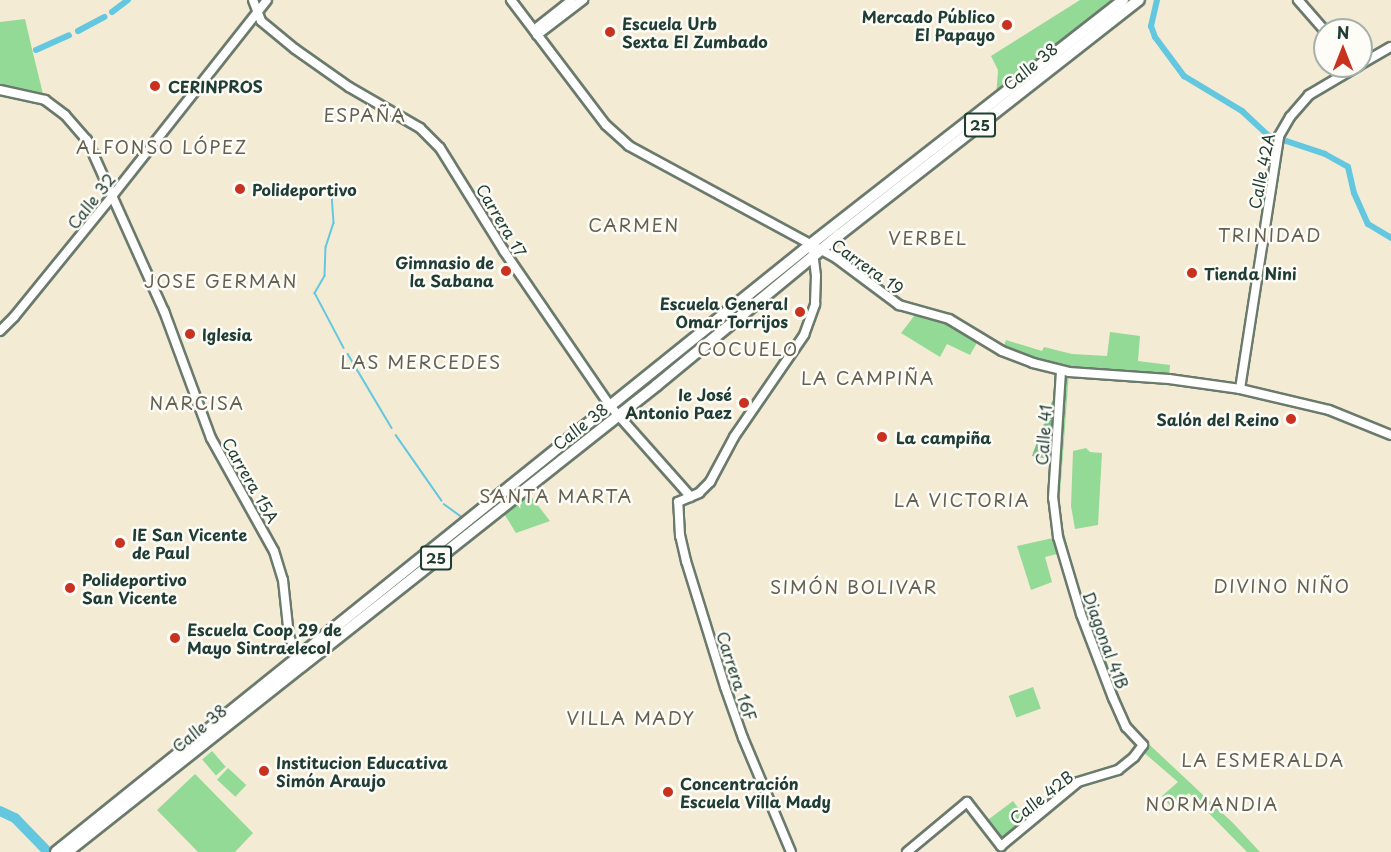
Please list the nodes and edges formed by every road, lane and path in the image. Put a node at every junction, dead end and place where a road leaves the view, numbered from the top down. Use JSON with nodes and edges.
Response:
{"nodes":[{"id":1,"x":253,"y":0,"type":"edge"},
{"id":2,"x":267,"y":0,"type":"edge"},
{"id":3,"x":511,"y":0,"type":"edge"},
{"id":4,"x":572,"y":0,"type":"edge"},
{"id":5,"x":583,"y":0,"type":"edge"},
{"id":6,"x":1123,"y":0,"type":"edge"},
{"id":7,"x":1139,"y":0,"type":"edge"},
{"id":8,"x":1298,"y":0,"type":"edge"},
{"id":9,"x":257,"y":13,"type":"junction"},
{"id":10,"x":1314,"y":18,"type":"edge"},
{"id":11,"x":535,"y":33,"type":"junction"},
{"id":12,"x":1391,"y":47,"type":"edge"},
{"id":13,"x":1373,"y":57,"type":"edge"},
{"id":14,"x":1337,"y":78,"type":"edge"},
{"id":15,"x":0,"y":90,"type":"edge"},
{"id":16,"x":113,"y":195,"type":"junction"},
{"id":17,"x":815,"y":250,"type":"junction"},
{"id":18,"x":0,"y":331,"type":"edge"},
{"id":19,"x":1061,"y":371,"type":"junction"},
{"id":20,"x":1240,"y":389,"type":"junction"},
{"id":21,"x":614,"y":412,"type":"junction"},
{"id":22,"x":1391,"y":435,"type":"edge"},
{"id":23,"x":691,"y":497,"type":"junction"},
{"id":24,"x":1058,"y":537,"type":"joint"},
{"id":25,"x":299,"y":662,"type":"junction"},
{"id":26,"x":1143,"y":745,"type":"joint"},
{"id":27,"x":60,"y":851,"type":"edge"},
{"id":28,"x":790,"y":852,"type":"edge"},
{"id":29,"x":907,"y":852,"type":"edge"}],
"edges":[{"from":1,"to":9,"type":"street","name":"Carrera 17"},
{"from":2,"to":9,"type":"street","name":"Calle 32"},
{"from":3,"to":11,"type":"street","name":"Carrera 19"},
{"from":4,"to":11,"type":"street"},
{"from":5,"to":11,"type":"street"},
{"from":6,"to":17,"type":"highway","name":"Calle 38","number":"25"},
{"from":7,"to":17,"type":"highway","name":"Calle 38","number":"25"},
{"from":8,"to":10,"type":"street"},
{"from":9,"to":16,"type":"street","name":"Calle 32"},
{"from":9,"to":21,"type":"street","name":"Carrera 17"},
{"from":11,"to":17,"type":"street","name":"Carrera 19"},
{"from":12,"to":13,"type":"street","name":"Calle 42A"},
{"from":14,"to":20,"type":"street","name":"Calle 42A"},
{"from":15,"to":16,"type":"street","name":"Carrera 15A"},
{"from":16,"to":18,"type":"street","name":"Calle 32"},
{"from":16,"to":25,"type":"street","name":"Carrera 15A"},
{"from":17,"to":19,"type":"street","name":"Carrera 19"},
{"from":17,"to":21,"type":"highway","name":"Calle 38","number":"25"},
{"from":17,"to":23,"type":"street"},
{"from":19,"to":20,"type":"street","name":"Carrera 19"},
{"from":19,"to":24,"type":"street","name":"Calle 41"},
{"from":20,"to":22,"type":"street","name":"Carrera 19"},
{"from":21,"to":23,"type":"street","name":"Carrera 17"},
{"from":21,"to":25,"type":"highway","name":"Calle 38","number":"25"},
{"from":23,"to":28,"type":"street","name":"Carrera 16F"},
{"from":24,"to":26,"type":"street","name":"Diagonal 41B"},
{"from":25,"to":27,"type":"highway","name":"Calle 38","number":"25"},
{"from":26,"to":29,"type":"street","name":"Calle 42B"}]}
